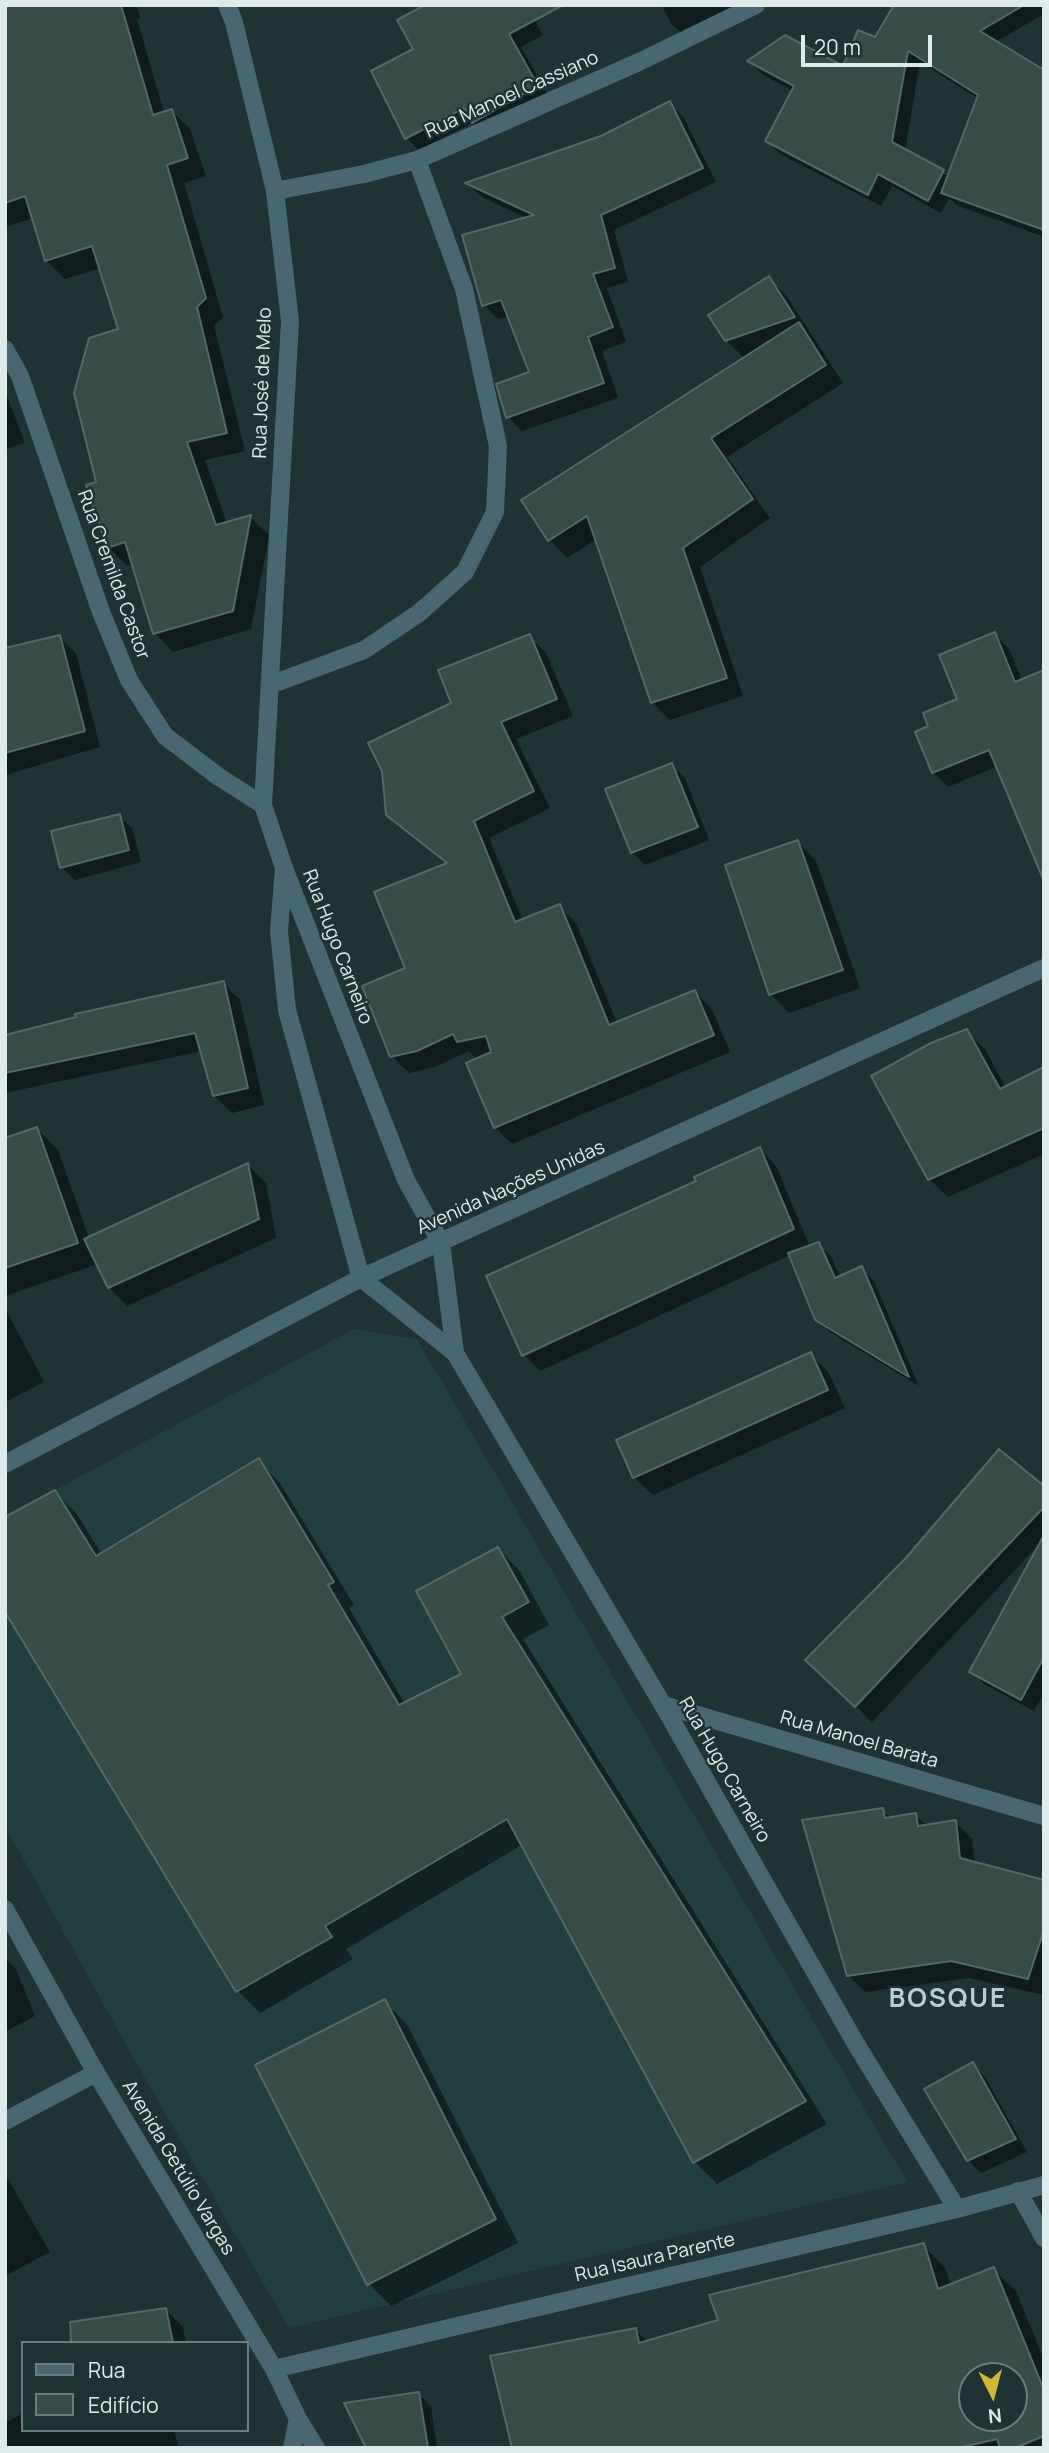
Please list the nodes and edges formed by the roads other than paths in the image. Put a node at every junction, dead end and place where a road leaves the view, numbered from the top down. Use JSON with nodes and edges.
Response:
{"nodes":[{"id":1,"x":227,"y":5,"type":"edge"},
{"id":2,"x":756,"y":5,"type":"edge"},
{"id":3,"x":417,"y":160,"type":"junction"},
{"id":4,"x":275,"y":191,"type":"junction"},
{"id":5,"x":5,"y":349,"type":"edge"},
{"id":6,"x":270,"y":685,"type":"junction"},
{"id":7,"x":263,"y":805,"type":"junction"},
{"id":8,"x":284,"y":867,"type":"junction"},
{"id":9,"x":1044,"y":968,"type":"edge"},
{"id":10,"x":440,"y":1243,"type":"junction"},
{"id":11,"x":361,"y":1278,"type":"junction"},
{"id":12,"x":455,"y":1353,"type":"junction"},
{"id":13,"x":5,"y":1464,"type":"edge"},
{"id":14,"x":663,"y":1705,"type":"junction"},
{"id":15,"x":1044,"y":1816,"type":"edge"},
{"id":16,"x":5,"y":1909,"type":"edge"},
{"id":17,"x":96,"y":2073,"type":"junction"},
{"id":18,"x":5,"y":2121,"type":"edge"},
{"id":19,"x":1044,"y":2185,"type":"edge"},
{"id":20,"x":1018,"y":2192,"type":"junction"},
{"id":21,"x":957,"y":2209,"type":"junction"},
{"id":22,"x":1044,"y":2238,"type":"edge"},
{"id":23,"x":274,"y":2369,"type":"junction"},
{"id":24,"x":298,"y":2419,"type":"junction"},
{"id":25,"x":292,"y":2448,"type":"edge"},
{"id":26,"x":316,"y":2448,"type":"edge"}],
"edges":[{"from":1,"to":4,"type":"street","name":"Rua José de Melo"},
{"from":2,"to":3,"type":"street","name":"Rua Manoel Cassiano"},
{"from":3,"to":4,"type":"street","name":"Rua Manoel Cassiano"},
{"from":3,"to":6,"type":"street"},
{"from":4,"to":6,"type":"street","name":"Rua José de Melo"},
{"from":5,"to":7,"type":"street","name":"Rua Cremilda Castor"},
{"from":6,"to":7,"type":"street","name":"Rua José de Melo"},
{"from":7,"to":8,"type":"street","name":"Rua José de Melo"},
{"from":8,"to":10,"type":"street","name":"Rua Hugo Carneiro"},
{"from":8,"to":11,"type":"street","name":"Rua Hugo Carneiro"},
{"from":9,"to":10,"type":"street","name":"Avenida Nações Unidas"},
{"from":10,"to":11,"type":"street","name":"Avenida Nações Unidas"},
{"from":10,"to":12,"type":"street","name":"Rua Hugo Carneiro"},
{"from":11,"to":12,"type":"street","name":"Rua Hugo Carneiro"},
{"from":11,"to":13,"type":"street","name":"Avenida Nações Unidas"},
{"from":12,"to":14,"type":"street","name":"Rua Hugo Carneiro"},
{"from":14,"to":15,"type":"street","name":"Rua Manoel Barata"},
{"from":14,"to":21,"type":"street","name":"Rua Hugo Carneiro"},
{"from":16,"to":17,"type":"street","name":"Avenida Getúlio Vargas"},
{"from":17,"to":18,"type":"street"},
{"from":17,"to":23,"type":"street","name":"Avenida Getúlio Vargas"},
{"from":19,"to":20,"type":"street","name":"Rua Isaura Parente"},
{"from":20,"to":21,"type":"street","name":"Rua Isaura Parente"},
{"from":20,"to":22,"type":"street"},
{"from":21,"to":23,"type":"street","name":"Rua Isaura Parente"},
{"from":23,"to":24,"type":"street","name":"Avenida Getúlio Vargas"},
{"from":24,"to":25,"type":"street"},
{"from":24,"to":26,"type":"street","name":"Avenida Getúlio Vargas"}]}
